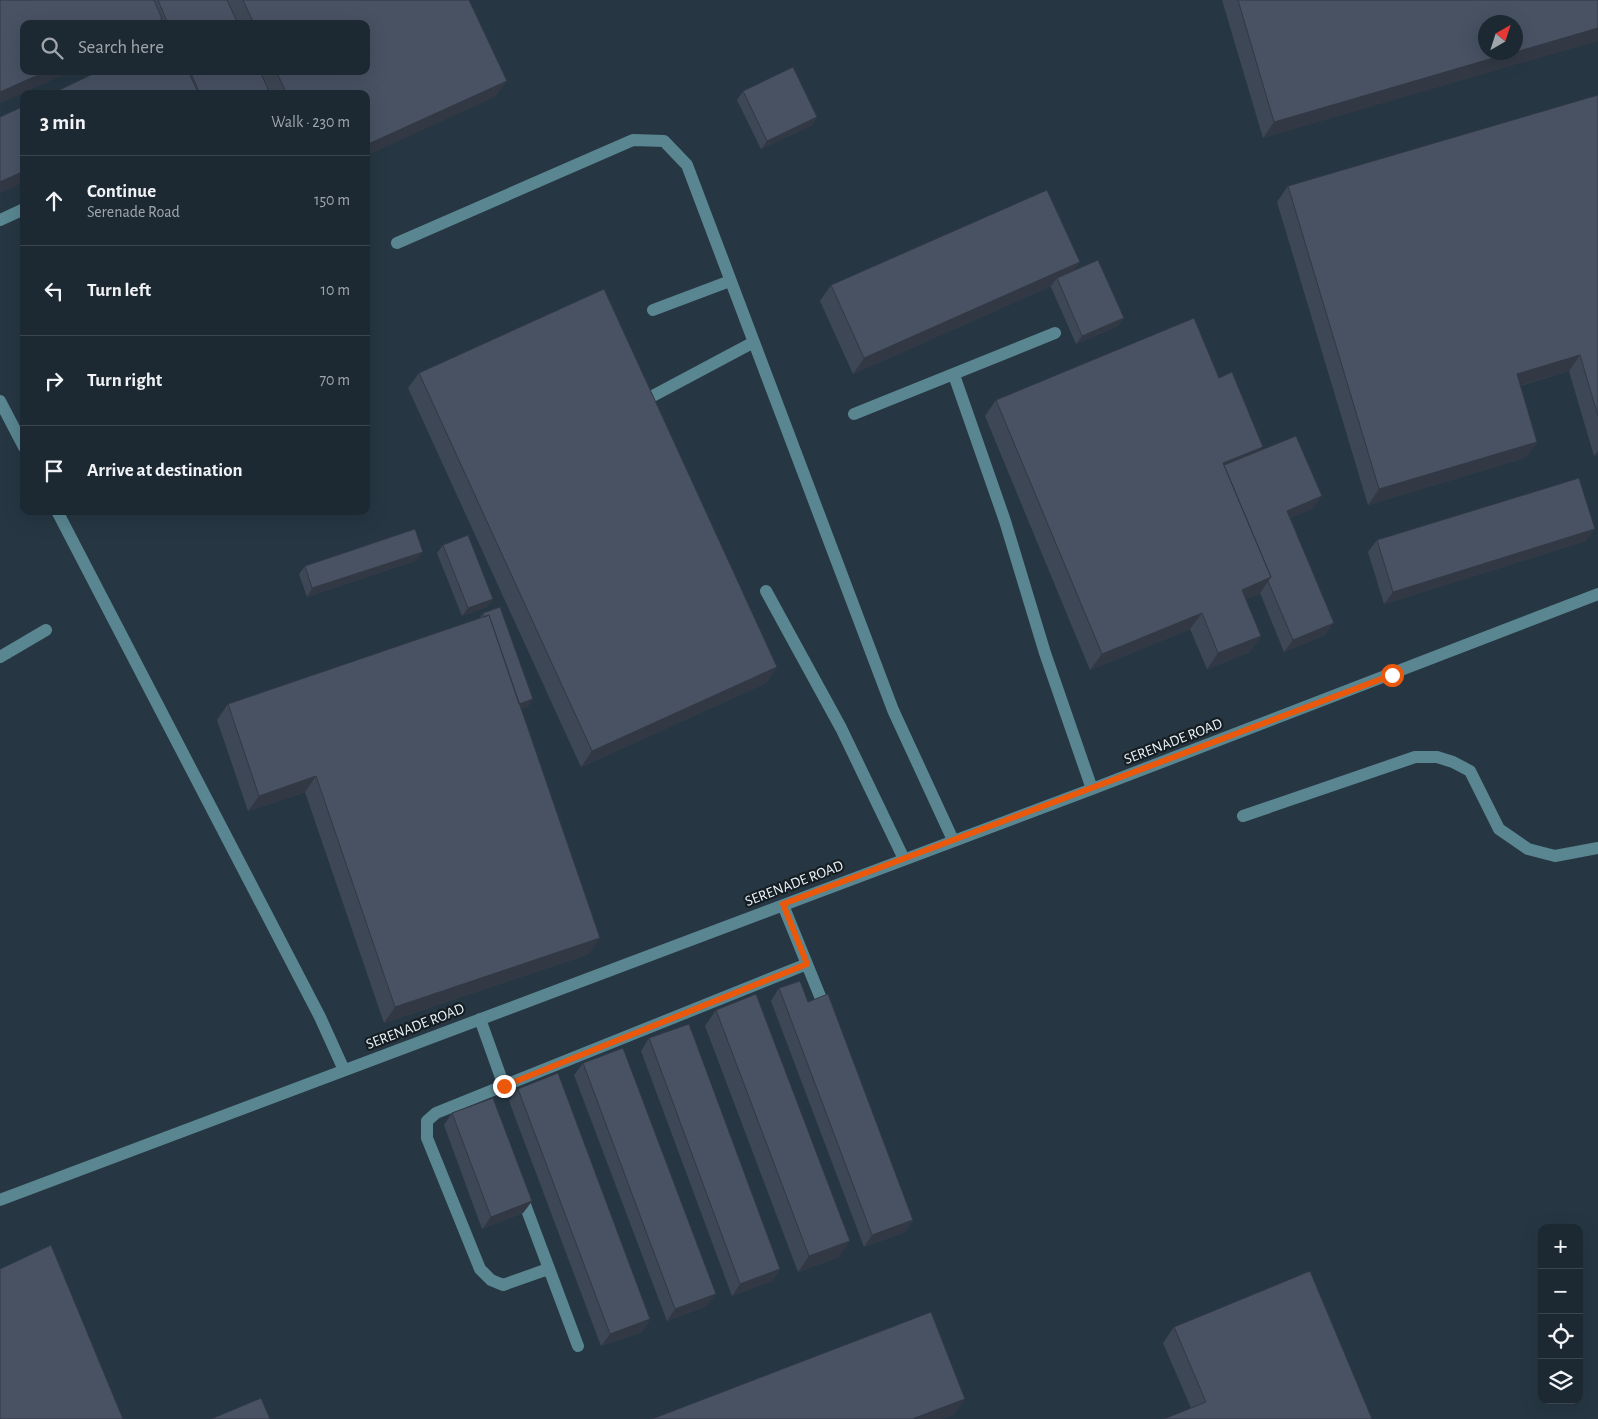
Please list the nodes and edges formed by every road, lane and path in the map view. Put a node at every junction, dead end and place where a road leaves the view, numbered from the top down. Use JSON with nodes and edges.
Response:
{"nodes":[{"id":1,"x":20,"y":211,"type":"edge"},
{"id":2,"x":0,"y":220,"type":"edge"},
{"id":3,"x":397,"y":244,"type":"dead end"},
{"id":4,"x":730,"y":280,"type":"junction"},
{"id":5,"x":653,"y":310,"type":"dead end"},
{"id":6,"x":1055,"y":333,"type":"dead end"},
{"id":7,"x":754,"y":342,"type":"junction"},
{"id":8,"x":954,"y":375,"type":"junction"},
{"id":9,"x":647,"y":399,"type":"edge"},
{"id":10,"x":0,"y":401,"type":"edge"},
{"id":11,"x":854,"y":414,"type":"dead end"},
{"id":12,"x":20,"y":439,"type":"edge"},
{"id":13,"x":59,"y":515,"type":"edge"},
{"id":14,"x":766,"y":591,"type":"dead end"},
{"id":15,"x":1598,"y":594,"type":"edge"},
{"id":16,"x":46,"y":630,"type":"dead end"},
{"id":17,"x":0,"y":657,"type":"edge"},
{"id":18,"x":1092,"y":789,"type":"junction"},
{"id":19,"x":1243,"y":816,"type":"dead end"},
{"id":20,"x":953,"y":840,"type":"junction"},
{"id":21,"x":1598,"y":848,"type":"edge"},
{"id":22,"x":904,"y":859,"type":"junction"},
{"id":23,"x":783,"y":904,"type":"junction"},
{"id":24,"x":807,"y":964,"type":"junction"},
{"id":25,"x":480,"y":1019,"type":"junction"},
{"id":26,"x":829,"y":1019,"type":"edge"},
{"id":27,"x":344,"y":1070,"type":"junction"},
{"id":28,"x":504,"y":1086,"type":"junction"},
{"id":29,"x":518,"y":1186,"type":"edge"},
{"id":30,"x":0,"y":1200,"type":"edge"},
{"id":31,"x":548,"y":1269,"type":"junction"},
{"id":32,"x":578,"y":1346,"type":"dead end"}],
"edges":[{"from":1,"to":2,"type":"street"},
{"from":3,"to":4,"type":"street"},
{"from":4,"to":5,"type":"street"},
{"from":4,"to":7,"type":"street"},
{"from":6,"to":8,"type":"street"},
{"from":7,"to":9,"type":"street"},
{"from":7,"to":20,"type":"street"},
{"from":8,"to":11,"type":"street"},
{"from":8,"to":18,"type":"street"},
{"from":10,"to":12,"type":"street"},
{"from":13,"to":27,"type":"street"},
{"from":14,"to":22,"type":"street"},
{"from":15,"to":18,"type":"street","name":"SERENADE ROAD"},
{"from":16,"to":17,"type":"street"},
{"from":18,"to":20,"type":"street","name":"SERENADE ROAD"},
{"from":19,"to":21,"type":"street"},
{"from":20,"to":22,"type":"street","name":"SERENADE ROAD"},
{"from":22,"to":23,"type":"street","name":"SERENADE ROAD"},
{"from":23,"to":24,"type":"street"},
{"from":23,"to":25,"type":"street","name":"SERENADE ROAD"},
{"from":24,"to":26,"type":"street"},
{"from":24,"to":28,"type":"street"},
{"from":25,"to":27,"type":"street","name":"SERENADE ROAD"},
{"from":25,"to":28,"type":"street"},
{"from":27,"to":30,"type":"street","name":"SERENADE ROAD"},
{"from":28,"to":31,"type":"street"},
{"from":29,"to":31,"type":"street"},
{"from":31,"to":32,"type":"street"}]}
